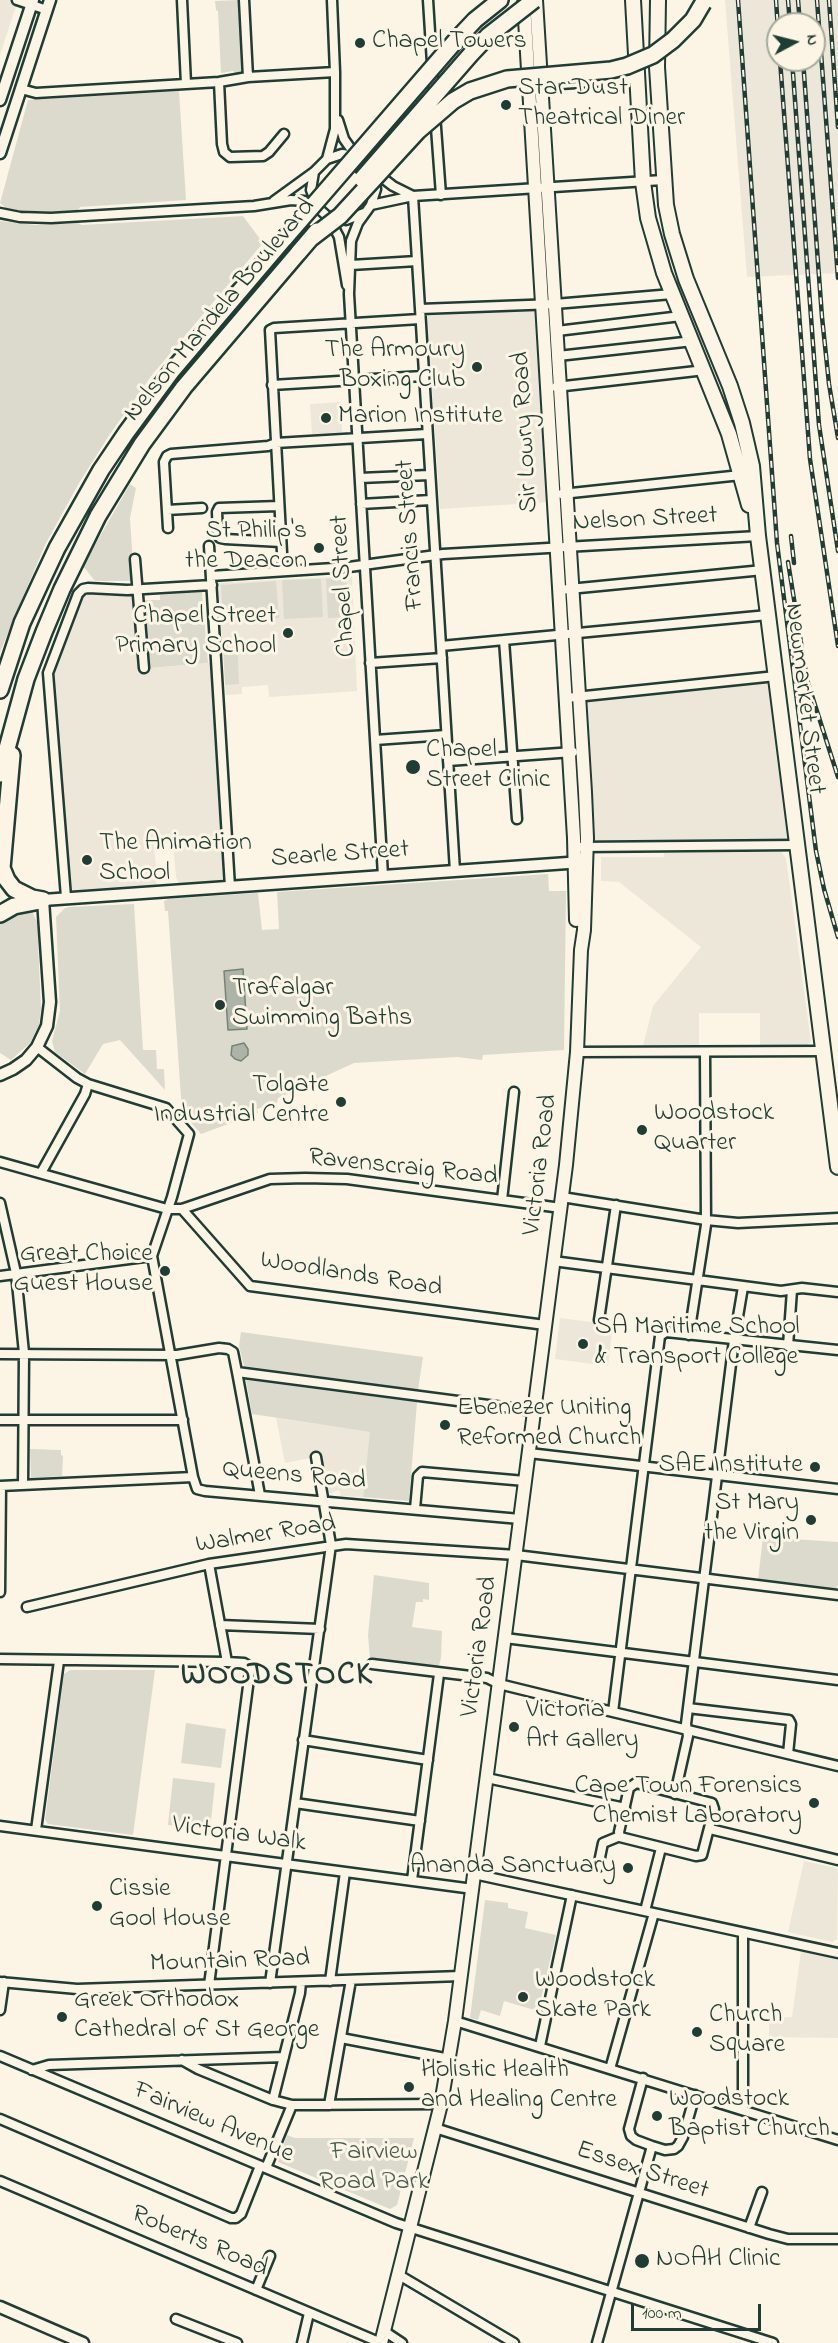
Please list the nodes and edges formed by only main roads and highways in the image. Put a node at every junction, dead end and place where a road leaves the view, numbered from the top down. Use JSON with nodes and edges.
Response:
{"nodes":[{"id":1,"x":500,"y":0,"type":"edge"},
{"id":2,"x":524,"y":0,"type":"edge"},
{"id":3,"x":535,"y":0,"type":"edge"},
{"id":4,"x":633,"y":0,"type":"edge"},
{"id":5,"x":658,"y":0,"type":"edge"},
{"id":6,"x":704,"y":2,"type":"edge"},
{"id":7,"x":535,"y":86,"type":"junction"},
{"id":8,"x":310,"y":239,"type":"junction"},
{"id":9,"x":549,"y":304,"type":"junction"},
{"id":10,"x":758,"y":536,"type":"junction"},
{"id":11,"x":26,"y":679,"type":"junction"},
{"id":12,"x":0,"y":690,"type":"edge"},
{"id":13,"x":0,"y":774,"type":"edge"},
{"id":14,"x":580,"y":848,"type":"junction"},
{"id":15,"x":0,"y":914,"type":"edge"},
{"id":16,"x":835,"y":1118,"type":"edge"},
{"id":17,"x":838,"y":1167,"type":"edge"},
{"id":18,"x":382,"y":2339,"type":"edge"}],
"edges":[{"from":1,"to":12,"type":"highway","name":"Nelson Mandela Boulevard","bridge":true},
{"from":2,"to":7,"type":"main road","name":"Sir Lowry Road"},
{"from":3,"to":7,"type":"main road","name":"Sir Lowry Road"},
{"from":3,"to":8,"type":"highway","name":"Nelson Mandela Boulevard","bridge":true},
{"from":4,"to":10,"type":"main road","name":"Newmarket Street"},
{"from":5,"to":10,"type":"main road","name":"Newmarket Street"},
{"from":6,"to":8,"type":"highway","bridge":true},
{"from":7,"to":9,"type":"main road","name":"Sir Lowry Road"},
{"from":8,"to":11,"type":"highway","name":"Nelson Mandela Boulevard","bridge":true},
{"from":9,"to":14,"type":"main road","name":"Sir Lowry Road"},
{"from":9,"to":14,"type":"main road","name":"Sir Lowry Road"},
{"from":10,"to":16,"type":"main road","name":"Newmarket Street"},
{"from":11,"to":13,"type":"highway","name":"Nelson Mandela Boulevard"},
{"from":11,"to":15,"type":"highway"},
{"from":14,"to":18,"type":"main road","name":"Victoria Road"},
{"from":16,"to":17,"type":"main road","name":"Newmarket Street"}]}
